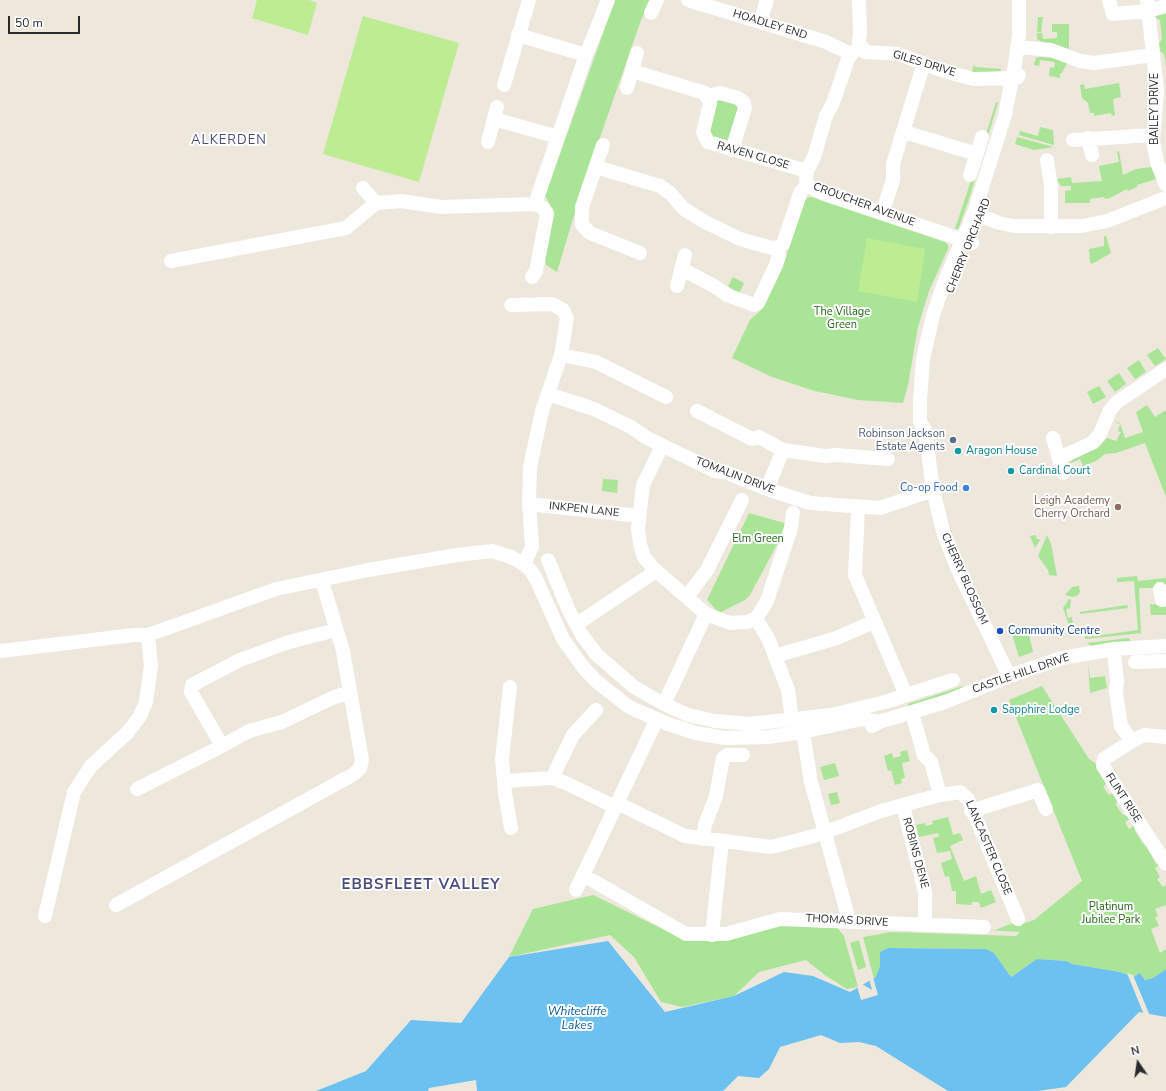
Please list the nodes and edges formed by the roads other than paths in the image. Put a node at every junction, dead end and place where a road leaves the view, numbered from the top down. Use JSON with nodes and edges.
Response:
{"nodes":[{"id":1,"x":529,"y":0,"type":"edge"},
{"id":2,"x":608,"y":0,"type":"edge"},
{"id":3,"x":688,"y":0,"type":"edge"},
{"id":4,"x":767,"y":0,"type":"edge"},
{"id":5,"x":859,"y":0,"type":"edge"},
{"id":6,"x":1019,"y":0,"type":"edge"},
{"id":7,"x":1028,"y":0,"type":"edge"},
{"id":8,"x":1109,"y":0,"type":"edge"},
{"id":9,"x":1147,"y":5,"type":"edge"},
{"id":10,"x":1166,"y":6,"type":"edge"},
{"id":11,"x":760,"y":22,"type":"junction"},
{"id":12,"x":518,"y":35,"type":"junction"},
{"id":13,"x":1022,"y":47,"type":"junction"},
{"id":14,"x":856,"y":50,"type":"junction"},
{"id":15,"x":637,"y":53,"type":"dead end"},
{"id":16,"x":586,"y":55,"type":"junction"},
{"id":17,"x":1154,"y":55,"type":"junction"},
{"id":18,"x":924,"y":63,"type":"junction"},
{"id":19,"x":1025,"y":64,"type":"junction"},
{"id":20,"x":632,"y":71,"type":"junction"},
{"id":21,"x":1013,"y":78,"type":"junction"},
{"id":22,"x":504,"y":85,"type":"dead end"},
{"id":23,"x":627,"y":88,"type":"dead end"},
{"id":24,"x":708,"y":96,"type":"junction"},
{"id":25,"x":1162,"y":98,"type":"edge"},
{"id":26,"x":904,"y":132,"type":"junction"},
{"id":27,"x":1153,"y":135,"type":"junction"},
{"id":28,"x":558,"y":137,"type":"junction"},
{"id":29,"x":982,"y":137,"type":"dead end"},
{"id":30,"x":1088,"y":138,"type":"junction"},
{"id":31,"x":1073,"y":140,"type":"dead end"},
{"id":32,"x":488,"y":142,"type":"dead end"},
{"id":33,"x":603,"y":145,"type":"dead end"},
{"id":34,"x":732,"y":150,"type":"junction"},
{"id":35,"x":977,"y":154,"type":"junction"},
{"id":36,"x":1092,"y":155,"type":"dead end"},
{"id":37,"x":1047,"y":160,"type":"dead end"},
{"id":38,"x":596,"y":166,"type":"junction"},
{"id":39,"x":970,"y":175,"type":"dead end"},
{"id":40,"x":807,"y":178,"type":"junction"},
{"id":41,"x":1166,"y":182,"type":"edge"},
{"id":42,"x":363,"y":188,"type":"dead end"},
{"id":43,"x":1163,"y":199,"type":"dead end"},
{"id":44,"x":376,"y":203,"type":"junction"},
{"id":45,"x":535,"y":204,"type":"junction"},
{"id":46,"x":882,"y":213,"type":"junction"},
{"id":47,"x":978,"y":215,"type":"junction"},
{"id":48,"x":1051,"y":227,"type":"junction"},
{"id":49,"x":968,"y":241,"type":"junction"},
{"id":50,"x":777,"y":248,"type":"junction"},
{"id":51,"x":640,"y":253,"type":"dead end"},
{"id":52,"x":685,"y":255,"type":"dead end"},
{"id":53,"x":171,"y":261,"type":"dead end"},
{"id":54,"x":682,"y":269,"type":"junction"},
{"id":55,"x":532,"y":277,"type":"dead end"},
{"id":56,"x":677,"y":286,"type":"dead end"},
{"id":57,"x":511,"y":305,"type":"dead end"},
{"id":58,"x":561,"y":355,"type":"junction"},
{"id":59,"x":1166,"y":369,"type":"edge"},
{"id":60,"x":548,"y":394,"type":"junction"},
{"id":61,"x":666,"y":397,"type":"dead end"},
{"id":62,"x":924,"y":407,"type":"joint"},
{"id":63,"x":696,"y":412,"type":"dead end"},
{"id":64,"x":1053,"y":438,"type":"dead end"},
{"id":65,"x":662,"y":446,"type":"junction"},
{"id":66,"x":783,"y":450,"type":"junction"},
{"id":67,"x":1059,"y":458,"type":"junction"},
{"id":68,"x":888,"y":459,"type":"dead end"},
{"id":69,"x":1063,"y":473,"type":"dead end"},
{"id":70,"x":767,"y":489,"type":"junction"},
{"id":71,"x":932,"y":490,"type":"junction"},
{"id":72,"x":742,"y":500,"type":"dead end"},
{"id":73,"x":529,"y":504,"type":"junction"},
{"id":74,"x":858,"y":507,"type":"junction"},
{"id":75,"x":793,"y":513,"type":"dead end"},
{"id":76,"x":639,"y":516,"type":"junction"},
{"id":77,"x":548,"y":560,"type":"dead end"},
{"id":78,"x":524,"y":564,"type":"junction"},
{"id":79,"x":656,"y":572,"type":"junction"},
{"id":80,"x":322,"y":581,"type":"junction"},
{"id":81,"x":687,"y":597,"type":"junction"},
{"id":82,"x":706,"y":614,"type":"junction"},
{"id":83,"x":756,"y":619,"type":"junction"},
{"id":84,"x":875,"y":621,"type":"junction"},
{"id":85,"x":576,"y":624,"type":"junction"},
{"id":86,"x":336,"y":630,"type":"junction"},
{"id":87,"x":148,"y":635,"type":"junction"},
{"id":88,"x":1166,"y":646,"type":"edge"},
{"id":89,"x":1114,"y":648,"type":"junction"},
{"id":90,"x":0,"y":651,"type":"edge"},
{"id":91,"x":775,"y":656,"type":"junction"},
{"id":92,"x":1166,"y":661,"type":"edge"},
{"id":93,"x":1135,"y":662,"type":"dead end"},
{"id":94,"x":1009,"y":676,"type":"junction"},
{"id":95,"x":953,"y":680,"type":"dead end"},
{"id":96,"x":510,"y":687,"type":"dead end"},
{"id":97,"x":350,"y":692,"type":"junction"},
{"id":98,"x":906,"y":695,"type":"junction"},
{"id":99,"x":664,"y":704,"type":"junction"},
{"id":100,"x":596,"y":710,"type":"dead end"},
{"id":101,"x":912,"y":713,"type":"junction"},
{"id":102,"x":657,"y":719,"type":"junction"},
{"id":103,"x":792,"y":719,"type":"junction"},
{"id":104,"x":810,"y":731,"type":"junction"},
{"id":105,"x":1166,"y":737,"type":"edge"},
{"id":106,"x":1132,"y":741,"type":"junction"},
{"id":107,"x":222,"y":746,"type":"junction"},
{"id":108,"x":743,"y":755,"type":"dead end"},
{"id":109,"x":552,"y":778,"type":"junction"},
{"id":110,"x":504,"y":781,"type":"junction"},
{"id":111,"x":137,"y":789,"type":"dead end"},
{"id":112,"x":940,"y":795,"type":"junction"},
{"id":113,"x":616,"y":805,"type":"junction"},
{"id":114,"x":903,"y":806,"type":"junction"},
{"id":115,"x":1046,"y":809,"type":"dead end"},
{"id":116,"x":972,"y":811,"type":"junction"},
{"id":117,"x":511,"y":828,"type":"dead end"},
{"id":118,"x":824,"y":832,"type":"junction"},
{"id":119,"x":704,"y":839,"type":"junction"},
{"id":120,"x":722,"y":841,"type":"junction"},
{"id":121,"x":1166,"y":864,"type":"edge"},
{"id":122,"x":583,"y":876,"type":"junction"},
{"id":123,"x":576,"y":890,"type":"dead end"},
{"id":124,"x":116,"y":905,"type":"dead end"},
{"id":125,"x":45,"y":916,"type":"dead end"},
{"id":126,"x":1018,"y":919,"type":"dead end"},
{"id":127,"x":847,"y":922,"type":"junction"},
{"id":128,"x":925,"y":924,"type":"junction"},
{"id":129,"x":984,"y":927,"type":"dead end"},
{"id":130,"x":712,"y":935,"type":"junction"}],
"edges":[{"from":1,"to":12,"type":"street"},
{"from":2,"to":16,"type":"street"},
{"from":3,"to":11,"type":"street","name":"HOADLEY END"},
{"from":4,"to":11,"type":"street"},
{"from":5,"to":14,"type":"street"},
{"from":6,"to":13,"type":"street","name":"CHERRY ORCHARD"},
{"from":7,"to":13,"type":"street","name":"CHERRY ORCHARD"},
{"from":8,"to":9,"type":"street"},
{"from":9,"to":10,"type":"street"},
{"from":9,"to":17,"type":"street","name":"BAILEY DRIVE"},
{"from":11,"to":14,"type":"street","name":"HOADLEY END"},
{"from":12,"to":16,"type":"street"},
{"from":12,"to":22,"type":"street"},
{"from":13,"to":17,"type":"street"},
{"from":13,"to":19,"type":"street","name":"CHERRY ORCHARD"},
{"from":13,"to":21,"type":"street","name":"CHERRY ORCHARD"},
{"from":14,"to":18,"type":"street","name":"GILES DRIVE"},
{"from":14,"to":40,"type":"street","name":"CROUCHER AVENUE"},
{"from":15,"to":20,"type":"street"},
{"from":16,"to":28,"type":"street"},
{"from":17,"to":25,"type":"street","name":"BAILEY DRIVE"},
{"from":18,"to":21,"type":"street","name":"GILES DRIVE"},
{"from":18,"to":26,"type":"street"},
{"from":19,"to":21,"type":"street","name":"CHERRY ORCHARD"},
{"from":19,"to":47,"type":"street","name":"CHERRY ORCHARD"},
{"from":20,"to":23,"type":"street"},
{"from":20,"to":24,"type":"street"},
{"from":21,"to":47,"type":"street","name":"CHERRY ORCHARD"},
{"from":24,"to":34,"type":"street","name":"RAVEN CLOSE"},
{"from":24,"to":34,"type":"street"},
{"from":25,"to":27,"type":"street","name":"BAILEY DRIVE"},
{"from":26,"to":35,"type":"street"},
{"from":26,"to":46,"type":"street"},
{"from":27,"to":30,"type":"street"},
{"from":27,"to":41,"type":"street","name":"BAILEY DRIVE"},
{"from":28,"to":32,"type":"street"},
{"from":28,"to":45,"type":"street"},
{"from":29,"to":35,"type":"street"},
{"from":30,"to":31,"type":"street"},
{"from":30,"to":36,"type":"street"},
{"from":33,"to":38,"type":"street"},
{"from":34,"to":40,"type":"street","name":"RAVEN CLOSE"},
{"from":35,"to":39,"type":"street"},
{"from":37,"to":48,"type":"street"},
{"from":38,"to":50,"type":"street"},
{"from":38,"to":51,"type":"street"},
{"from":40,"to":46,"type":"street","name":"CROUCHER AVENUE"},
{"from":40,"to":50,"type":"street"},
{"from":42,"to":44,"type":"street"},
{"from":43,"to":48,"type":"street"},
{"from":44,"to":45,"type":"street"},
{"from":44,"to":53,"type":"street"},
{"from":45,"to":55,"type":"street"},
{"from":46,"to":49,"type":"street","name":"CROUCHER AVENUE"},
{"from":47,"to":48,"type":"street"},
{"from":47,"to":49,"type":"street","name":"CHERRY ORCHARD"},
{"from":49,"to":62,"type":"street","name":"CHERRY ORCHARD"},
{"from":50,"to":54,"type":"street"},
{"from":52,"to":54,"type":"street"},
{"from":54,"to":56,"type":"street"},
{"from":57,"to":58,"type":"street"},
{"from":58,"to":60,"type":"street"},
{"from":58,"to":61,"type":"street"},
{"from":59,"to":67,"type":"street"},
{"from":60,"to":65,"type":"street","name":"TOMALIN DRIVE"},
{"from":60,"to":73,"type":"street"},
{"from":62,"to":71,"type":"street","name":"CHERRY BLOSSOM"},
{"from":63,"to":66,"type":"street"},
{"from":64,"to":67,"type":"street"},
{"from":65,"to":70,"type":"street","name":"TOMALIN DRIVE"},
{"from":65,"to":76,"type":"street"},
{"from":66,"to":68,"type":"street"},
{"from":66,"to":70,"type":"street"},
{"from":67,"to":69,"type":"street"},
{"from":70,"to":74,"type":"street","name":"TOMALIN DRIVE"},
{"from":71,"to":74,"type":"street","name":"TOMALIN DRIVE"},
{"from":71,"to":94,"type":"street","name":"CHERRY BLOSSOM"},
{"from":72,"to":81,"type":"street"},
{"from":73,"to":76,"type":"street","name":"INKPEN LANE"},
{"from":73,"to":78,"type":"street"},
{"from":74,"to":84,"type":"street"},
{"from":75,"to":83,"type":"street"},
{"from":76,"to":79,"type":"street"},
{"from":77,"to":85,"type":"street"},
{"from":78,"to":80,"type":"street"},
{"from":78,"to":102,"type":"street","name":"CASTLE HILL DRIVE"},
{"from":79,"to":81,"type":"street"},
{"from":79,"to":85,"type":"street"},
{"from":80,"to":86,"type":"street"},
{"from":80,"to":87,"type":"street"},
{"from":81,"to":82,"type":"street"},
{"from":82,"to":83,"type":"street"},
{"from":82,"to":99,"type":"street"},
{"from":83,"to":91,"type":"street"},
{"from":84,"to":91,"type":"street"},
{"from":84,"to":98,"type":"street"},
{"from":85,"to":99,"type":"street"},
{"from":86,"to":97,"type":"street"},
{"from":86,"to":107,"type":"street"},
{"from":87,"to":90,"type":"street"},
{"from":87,"to":125,"type":"street"},
{"from":88,"to":89,"type":"street","name":"CASTLE HILL DRIVE"},
{"from":89,"to":94,"type":"street","name":"CASTLE HILL DRIVE"},
{"from":89,"to":106,"type":"street"},
{"from":91,"to":103,"type":"street"},
{"from":92,"to":93,"type":"street"},
{"from":94,"to":101,"type":"street","name":"CASTLE HILL DRIVE"},
{"from":95,"to":98,"type":"street"},
{"from":96,"to":110,"type":"street"},
{"from":97,"to":107,"type":"street"},
{"from":97,"to":124,"type":"street"},
{"from":98,"to":103,"type":"street"},
{"from":99,"to":103,"type":"street"},
{"from":100,"to":109,"type":"street"},
{"from":101,"to":104,"type":"street","name":"CASTLE HILL DRIVE"},
{"from":101,"to":112,"type":"street"},
{"from":102,"to":104,"type":"street","name":"CASTLE HILL DRIVE"},
{"from":102,"to":113,"type":"street"},
{"from":104,"to":118,"type":"street"},
{"from":105,"to":106,"type":"street"},
{"from":106,"to":121,"type":"street","name":"FLINT RISE"},
{"from":107,"to":111,"type":"street"},
{"from":108,"to":119,"type":"street"},
{"from":109,"to":110,"type":"street"},
{"from":109,"to":113,"type":"street"},
{"from":110,"to":117,"type":"street"},
{"from":112,"to":114,"type":"street","name":"LANCASTER CLOSE"},
{"from":112,"to":116,"type":"street","name":"LANCASTER CLOSE"},
{"from":113,"to":119,"type":"street"},
{"from":113,"to":122,"type":"street"},
{"from":114,"to":118,"type":"street"},
{"from":114,"to":128,"type":"street","name":"ROBINS DENE"},
{"from":115,"to":116,"type":"street"},
{"from":116,"to":126,"type":"street","name":"LANCASTER CLOSE"},
{"from":118,"to":120,"type":"street"},
{"from":118,"to":127,"type":"street"},
{"from":119,"to":120,"type":"street"},
{"from":120,"to":130,"type":"street"},
{"from":122,"to":123,"type":"street"},
{"from":122,"to":130,"type":"street","name":"THOMAS DRIVE"},
{"from":127,"to":128,"type":"street","name":"THOMAS DRIVE"},
{"from":127,"to":130,"type":"street","name":"THOMAS DRIVE"},
{"from":128,"to":129,"type":"street","name":"THOMAS DRIVE"}]}
